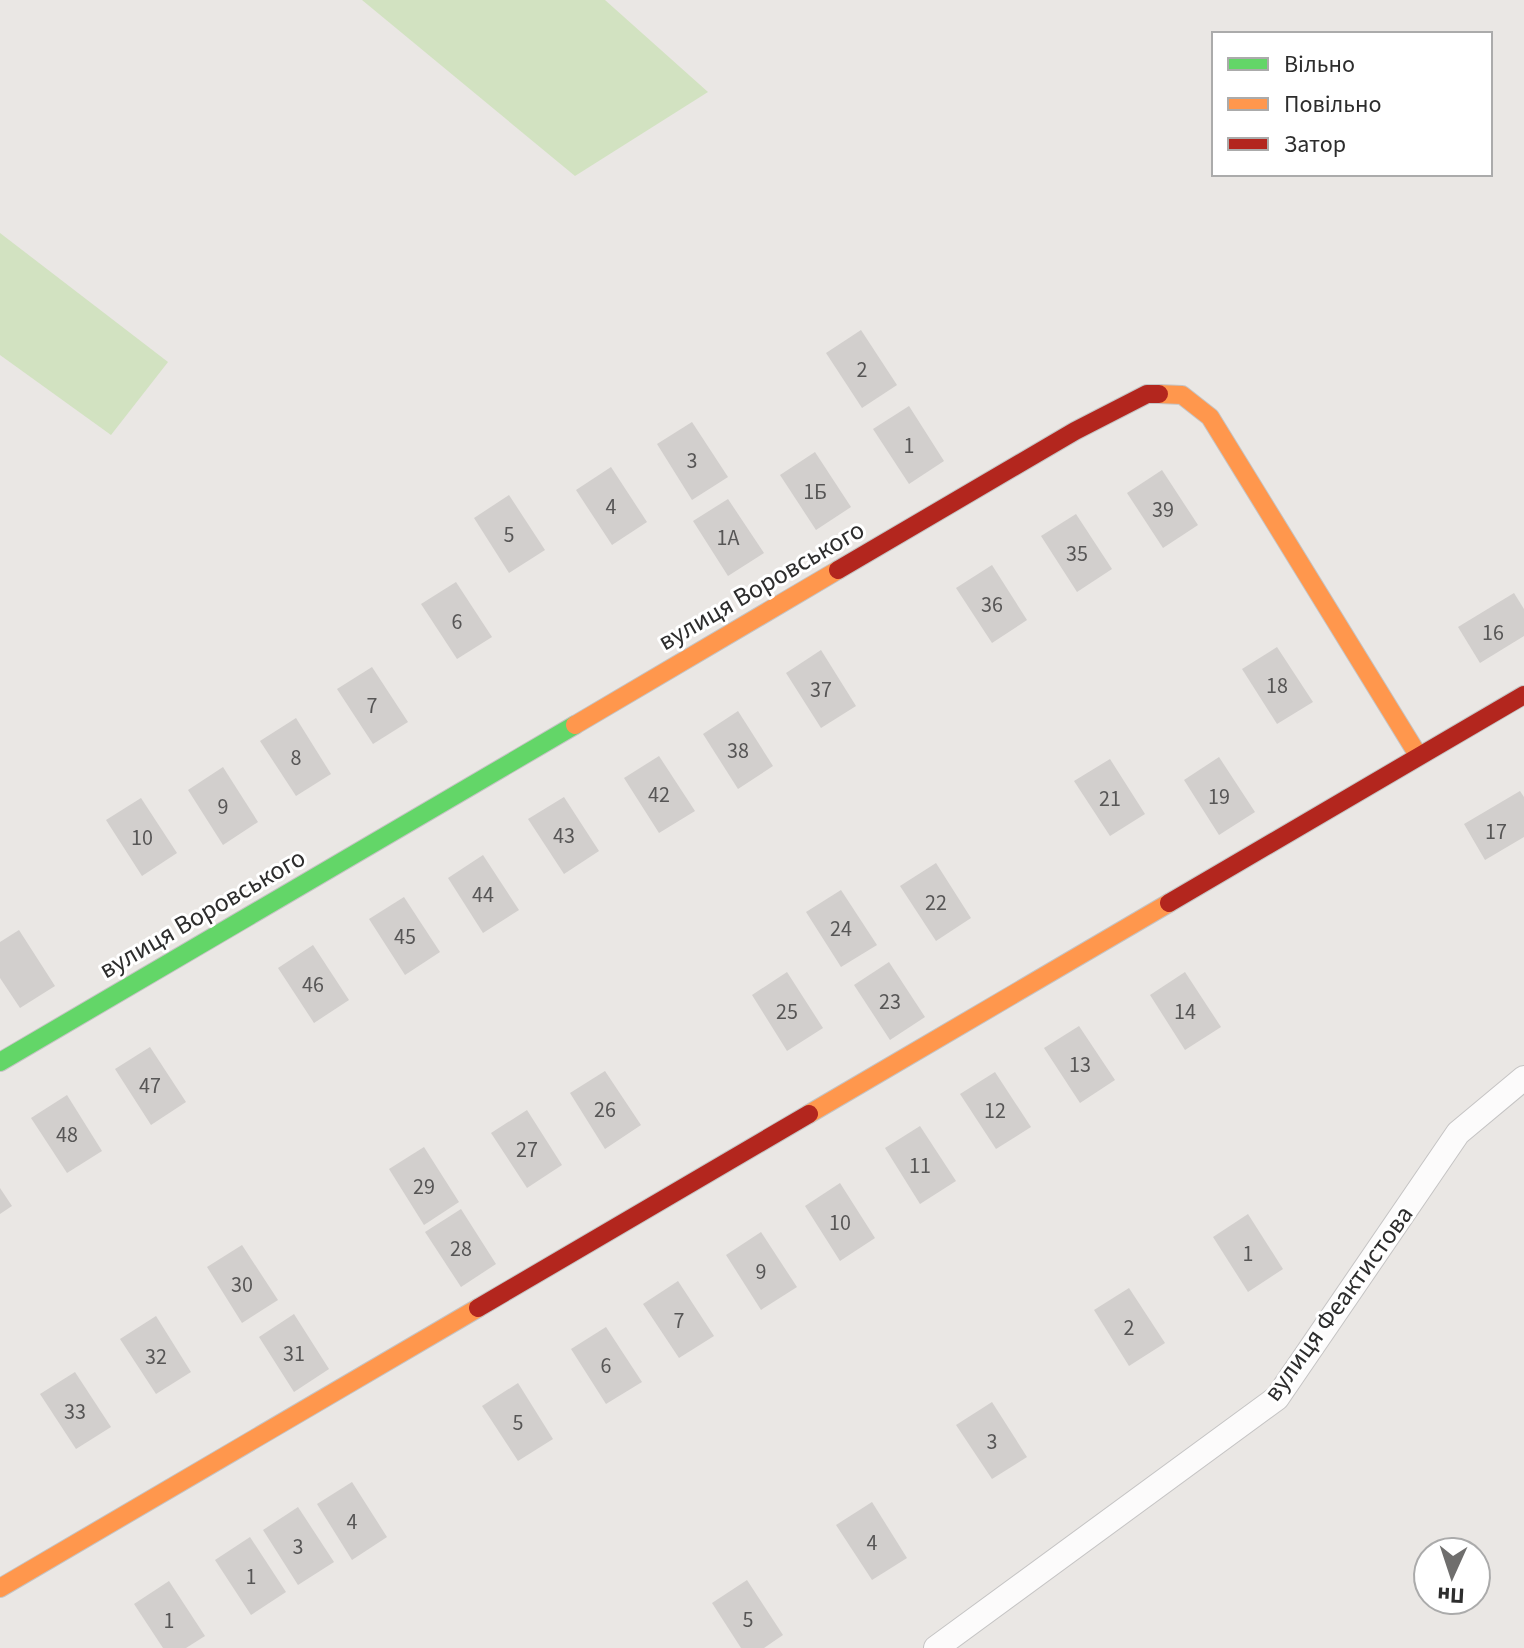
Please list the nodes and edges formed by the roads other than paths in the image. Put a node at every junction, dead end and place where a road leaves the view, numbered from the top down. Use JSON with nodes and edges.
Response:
{"nodes":[{"id":1,"x":1524,"y":695,"type":"edge"},
{"id":2,"x":1418,"y":755,"type":"junction"},
{"id":3,"x":0,"y":1062,"type":"edge"},
{"id":4,"x":1524,"y":1078,"type":"edge"},
{"id":5,"x":0,"y":1588,"type":"edge"},
{"id":6,"x":936,"y":1648,"type":"edge"}],
"edges":[{"from":1,"to":2,"type":"street"},
{"from":2,"to":3,"type":"street","name":"вулиця Воровського"},
{"from":2,"to":5,"type":"street"},
{"from":4,"to":6,"type":"street","name":"вулиця Феактистова"}]}
